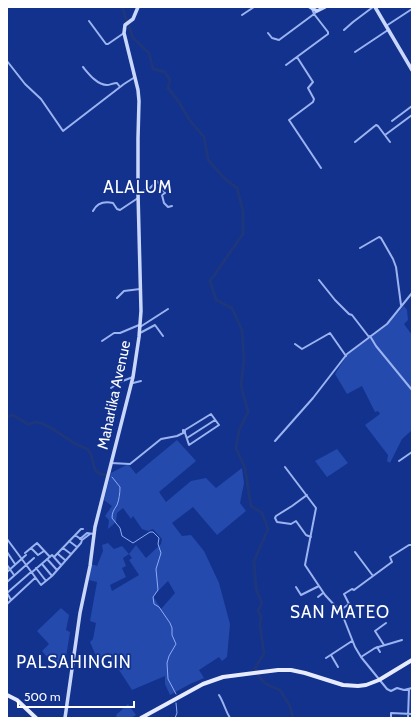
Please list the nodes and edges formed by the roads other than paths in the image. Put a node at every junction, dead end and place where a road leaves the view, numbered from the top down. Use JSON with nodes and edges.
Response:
{"nodes":[{"id":1,"x":138,"y":7,"type":"edge"},
{"id":2,"x":254,"y":7,"type":"edge"},
{"id":3,"x":325,"y":7,"type":"edge"},
{"id":4,"x":374,"y":7,"type":"edge"},
{"id":5,"x":311,"y":8,"type":"edge"},
{"id":6,"x":412,"y":9,"type":"edge"},
{"id":7,"x":315,"y":13,"type":"junction"},
{"id":8,"x":242,"y":15,"type":"dead end"},
{"id":9,"x":89,"y":20,"type":"dead end"},
{"id":10,"x":386,"y":26,"type":"junction"},
{"id":11,"x":344,"y":30,"type":"dead end"},
{"id":12,"x":388,"y":30,"type":"junction"},
{"id":13,"x":268,"y":32,"type":"dead end"},
{"id":14,"x":124,"y":33,"type":"junction"},
{"id":15,"x":356,"y":52,"type":"dead end"},
{"id":16,"x":297,"y":57,"type":"junction"},
{"id":17,"x":7,"y":61,"type":"edge"},
{"id":18,"x":286,"y":65,"type":"dead end"},
{"id":19,"x":82,"y":67,"type":"dead end"},
{"id":20,"x":412,"y":70,"type":"edge"},
{"id":21,"x":135,"y":77,"type":"junction"},
{"id":22,"x":120,"y":87,"type":"junction"},
{"id":23,"x":412,"y":106,"type":"edge"},
{"id":24,"x":412,"y":115,"type":"edge"},
{"id":25,"x":392,"y":121,"type":"dead end"},
{"id":26,"x":385,"y":135,"type":"junction"},
{"id":27,"x":355,"y":142,"type":"dead end"},
{"id":28,"x":390,"y":142,"type":"dead end"},
{"id":29,"x":321,"y":168,"type":"dead end"},
{"id":30,"x":138,"y":193,"type":"junction"},
{"id":31,"x":138,"y":198,"type":"junction"},
{"id":32,"x":172,"y":206,"type":"dead end"},
{"id":33,"x":92,"y":211,"type":"dead end"},
{"id":34,"x":360,"y":248,"type":"dead end"},
{"id":35,"x":319,"y":280,"type":"dead end"},
{"id":36,"x":140,"y":288,"type":"junction"},
{"id":37,"x":412,"y":293,"type":"edge"},
{"id":38,"x":117,"y":298,"type":"dead end"},
{"id":39,"x":401,"y":306,"type":"junction"},
{"id":40,"x":168,"y":309,"type":"dead end"},
{"id":41,"x":140,"y":326,"type":"junction"},
{"id":42,"x":140,"y":333,"type":"junction"},
{"id":43,"x":163,"y":336,"type":"dead end"},
{"id":44,"x":369,"y":337,"type":"junction"},
{"id":45,"x":102,"y":341,"type":"dead end"},
{"id":46,"x":295,"y":344,"type":"dead end"},
{"id":47,"x":346,"y":356,"type":"junction"},
{"id":48,"x":133,"y":377,"type":"junction"},
{"id":49,"x":141,"y":381,"type":"dead end"},
{"id":50,"x":131,"y":383,"type":"junction"},
{"id":51,"x":111,"y":388,"type":"dead end"},
{"id":52,"x":412,"y":390,"type":"edge"},
{"id":53,"x":215,"y":420,"type":"junction"},
{"id":54,"x":184,"y":432,"type":"junction"},
{"id":55,"x":187,"y":438,"type":"junction"},
{"id":56,"x":275,"y":441,"type":"dead end"},
{"id":57,"x":412,"y":452,"type":"edge"},
{"id":58,"x":399,"y":461,"type":"dead end"},
{"id":59,"x":111,"y":463,"type":"junction"},
{"id":60,"x":285,"y":467,"type":"dead end"},
{"id":61,"x":307,"y":495,"type":"junction"},
{"id":62,"x":83,"y":529,"type":"dead end"},
{"id":63,"x":92,"y":534,"type":"junction"},
{"id":64,"x":75,"y":535,"type":"junction"},
{"id":65,"x":311,"y":537,"type":"junction"},
{"id":66,"x":7,"y":539,"type":"edge"},
{"id":67,"x":81,"y":540,"type":"junction"},
{"id":68,"x":68,"y":541,"type":"junction"},
{"id":69,"x":8,"y":543,"type":"edge"},
{"id":70,"x":412,"y":545,"type":"edge"},
{"id":71,"x":77,"y":547,"type":"junction"},
{"id":72,"x":31,"y":548,"type":"junction"},
{"id":73,"x":63,"y":548,"type":"junction"},
{"id":74,"x":44,"y":550,"type":"junction"},
{"id":75,"x":7,"y":552,"type":"edge"},
{"id":76,"x":355,"y":552,"type":"dead end"},
{"id":77,"x":58,"y":554,"type":"junction"},
{"id":78,"x":71,"y":554,"type":"junction"},
{"id":79,"x":54,"y":557,"type":"junction"},
{"id":80,"x":34,"y":558,"type":"dead end"},
{"id":81,"x":48,"y":558,"type":"junction"},
{"id":82,"x":21,"y":559,"type":"junction"},
{"id":83,"x":65,"y":560,"type":"junction"},
{"id":84,"x":16,"y":564,"type":"junction"},
{"id":85,"x":42,"y":564,"type":"junction"},
{"id":86,"x":7,"y":565,"type":"edge"},
{"id":87,"x":26,"y":565,"type":"junction"},
{"id":88,"x":61,"y":565,"type":"junction"},
{"id":89,"x":36,"y":568,"type":"junction"},
{"id":90,"x":10,"y":569,"type":"junction"},
{"id":91,"x":57,"y":570,"type":"junction"},
{"id":92,"x":7,"y":572,"type":"edge"},
{"id":93,"x":31,"y":572,"type":"junction"},
{"id":94,"x":14,"y":575,"type":"junction"},
{"id":95,"x":52,"y":576,"type":"junction"},
{"id":96,"x":373,"y":576,"type":"junction"},
{"id":97,"x":35,"y":578,"type":"junction"},
{"id":98,"x":46,"y":581,"type":"junction"},
{"id":99,"x":7,"y":582,"type":"edge"},
{"id":100,"x":319,"y":586,"type":"junction"},
{"id":101,"x":296,"y":587,"type":"dead end"},
{"id":102,"x":7,"y":593,"type":"edge"},
{"id":103,"x":323,"y":594,"type":"junction"},
{"id":104,"x":318,"y":597,"type":"dead end"},
{"id":105,"x":11,"y":600,"type":"junction"},
{"id":106,"x":7,"y":604,"type":"edge"},
{"id":107,"x":339,"y":611,"type":"junction"},
{"id":108,"x":386,"y":623,"type":"dead end"},
{"id":109,"x":402,"y":640,"type":"dead end"},
{"id":110,"x":352,"y":641,"type":"junction"},
{"id":111,"x":384,"y":645,"type":"junction"},
{"id":112,"x":377,"y":647,"type":"junction"},
{"id":113,"x":380,"y":652,"type":"dead end"},
{"id":114,"x":331,"y":655,"type":"junction"},
{"id":115,"x":360,"y":657,"type":"junction"},
{"id":116,"x":326,"y":658,"type":"dead end"},
{"id":117,"x":412,"y":660,"type":"edge"},
{"id":118,"x":338,"y":667,"type":"dead end"},
{"id":119,"x":379,"y":680,"type":"junction"},
{"id":120,"x":412,"y":688,"type":"edge"},
{"id":121,"x":409,"y":689,"type":"junction"},
{"id":122,"x":7,"y":695,"type":"edge"},
{"id":123,"x":219,"y":695,"type":"dead end"},
{"id":124,"x":408,"y":714,"type":"junction"},
{"id":125,"x":412,"y":714,"type":"edge"},
{"id":126,"x":36,"y":718,"type":"edge"},
{"id":127,"x":65,"y":718,"type":"edge"},
{"id":128,"x":141,"y":718,"type":"edge"},
{"id":129,"x":230,"y":718,"type":"edge"},
{"id":130,"x":391,"y":718,"type":"edge"},
{"id":131,"x":408,"y":718,"type":"edge"}],
"edges":[{"from":1,"to":14,"type":"main road","name":"Maharlika Avenue"},
{"from":2,"to":8,"type":"street"},
{"from":3,"to":7,"type":"main road"},
{"from":4,"to":10,"type":"main road"},
{"from":4,"to":11,"type":"street"},
{"from":5,"to":7,"type":"main road"},
{"from":6,"to":10,"type":"street"},
{"from":7,"to":13,"type":"street"},
{"from":7,"to":16,"type":"street"},
{"from":9,"to":14,"type":"street"},
{"from":10,"to":12,"type":"main road"},
{"from":12,"to":15,"type":"street"},
{"from":12,"to":20,"type":"main road"},
{"from":14,"to":21,"type":"main road","name":"Maharlika Avenue"},
{"from":16,"to":18,"type":"street"},
{"from":16,"to":29,"type":"street"},
{"from":17,"to":22,"type":"street"},
{"from":19,"to":22,"type":"street"},
{"from":21,"to":22,"type":"street"},
{"from":21,"to":30,"type":"main road","name":"Maharlika Avenue"},
{"from":23,"to":25,"type":"street"},
{"from":24,"to":26,"type":"street"},
{"from":26,"to":27,"type":"street"},
{"from":26,"to":28,"type":"street"},
{"from":30,"to":31,"type":"main road","name":"Maharlika Avenue"},
{"from":30,"to":32,"type":"street"},
{"from":31,"to":33,"type":"street"},
{"from":31,"to":36,"type":"main road","name":"Maharlika Avenue"},
{"from":34,"to":39,"type":"street"},
{"from":35,"to":44,"type":"street"},
{"from":36,"to":38,"type":"street"},
{"from":36,"to":41,"type":"main road","name":"Maharlika Avenue"},
{"from":37,"to":39,"type":"street"},
{"from":39,"to":44,"type":"street"},
{"from":40,"to":41,"type":"street"},
{"from":41,"to":42,"type":"main road","name":"Maharlika Avenue"},
{"from":41,"to":45,"type":"street"},
{"from":42,"to":43,"type":"street"},
{"from":42,"to":48,"type":"main road","name":"Maharlika Avenue"},
{"from":44,"to":47,"type":"street"},
{"from":44,"to":52,"type":"street"},
{"from":46,"to":47,"type":"street"},
{"from":47,"to":56,"type":"street"},
{"from":48,"to":50,"type":"main road","name":"Maharlika Avenue"},
{"from":48,"to":51,"type":"street"},
{"from":49,"to":50,"type":"street"},
{"from":50,"to":59,"type":"main road","name":"Maharlika Avenue"},
{"from":53,"to":54,"type":"street"},
{"from":53,"to":55,"type":"street"},
{"from":53,"to":55,"type":"street"},
{"from":54,"to":55,"type":"street"},
{"from":54,"to":59,"type":"street"},
{"from":57,"to":58,"type":"street"},
{"from":59,"to":63,"type":"main road","name":"Maharlika Avenue"},
{"from":60,"to":61,"type":"street"},
{"from":61,"to":65,"type":"street"},
{"from":61,"to":65,"type":"street"},
{"from":62,"to":64,"type":"street"},
{"from":63,"to":67,"type":"street"},
{"from":63,"to":127,"type":"main road","name":"Maharlika Avenue"},
{"from":64,"to":67,"type":"street"},
{"from":64,"to":68,"type":"street"},
{"from":65,"to":100,"type":"street"},
{"from":66,"to":69,"type":"street"},
{"from":67,"to":71,"type":"street"},
{"from":68,"to":71,"type":"street"},
{"from":68,"to":73,"type":"street"},
{"from":69,"to":82,"type":"street"},
{"from":70,"to":96,"type":"street"},
{"from":71,"to":78,"type":"street"},
{"from":72,"to":74,"type":"street"},
{"from":72,"to":74,"type":"street"},
{"from":72,"to":82,"type":"street"},
{"from":73,"to":77,"type":"street"},
{"from":73,"to":78,"type":"street"},
{"from":74,"to":81,"type":"street"},
{"from":75,"to":84,"type":"street"},
{"from":76,"to":96,"type":"street"},
{"from":77,"to":79,"type":"street"},
{"from":77,"to":83,"type":"street"},
{"from":78,"to":83,"type":"street"},
{"from":79,"to":81,"type":"street"},
{"from":79,"to":88,"type":"street"},
{"from":80,"to":87,"type":"street"},
{"from":81,"to":85,"type":"street"},
{"from":81,"to":91,"type":"street"},
{"from":82,"to":84,"type":"street"},
{"from":82,"to":87,"type":"street"},
{"from":83,"to":88,"type":"street"},
{"from":84,"to":90,"type":"street"},
{"from":85,"to":89,"type":"street"},
{"from":85,"to":95,"type":"street"},
{"from":86,"to":90,"type":"street"},
{"from":87,"to":93,"type":"street"},
{"from":87,"to":94,"type":"street"},
{"from":88,"to":91,"type":"street"},
{"from":89,"to":93,"type":"street"},
{"from":89,"to":98,"type":"street"},
{"from":90,"to":92,"type":"street"},
{"from":90,"to":94,"type":"street"},
{"from":91,"to":95,"type":"street"},
{"from":93,"to":97,"type":"street"},
{"from":93,"to":102,"type":"street"},
{"from":94,"to":99,"type":"street"},
{"from":95,"to":98,"type":"street"},
{"from":96,"to":107,"type":"street"},
{"from":97,"to":98,"type":"street"},
{"from":97,"to":105,"type":"street"},
{"from":100,"to":101,"type":"street"},
{"from":100,"to":103,"type":"street"},
{"from":102,"to":105,"type":"street"},
{"from":103,"to":104,"type":"street"},
{"from":103,"to":107,"type":"street"},
{"from":105,"to":106,"type":"street"},
{"from":107,"to":110,"type":"street"},
{"from":108,"to":111,"type":"street"},
{"from":109,"to":111,"type":"street"},
{"from":110,"to":114,"type":"street"},
{"from":110,"to":115,"type":"street"},
{"from":111,"to":112,"type":"street"},
{"from":112,"to":113,"type":"street"},
{"from":112,"to":115,"type":"street"},
{"from":114,"to":116,"type":"street"},
{"from":114,"to":118,"type":"street"},
{"from":115,"to":119,"type":"street"},
{"from":117,"to":119,"type":"main road"},
{"from":119,"to":121,"type":"street"},
{"from":119,"to":128,"type":"main road"},
{"from":120,"to":121,"type":"street"},
{"from":121,"to":124,"type":"street"},
{"from":122,"to":126,"type":"main road"},
{"from":123,"to":129,"type":"street"},
{"from":124,"to":125,"type":"street"},
{"from":124,"to":130,"type":"street"},
{"from":124,"to":131,"type":"street"}]}
